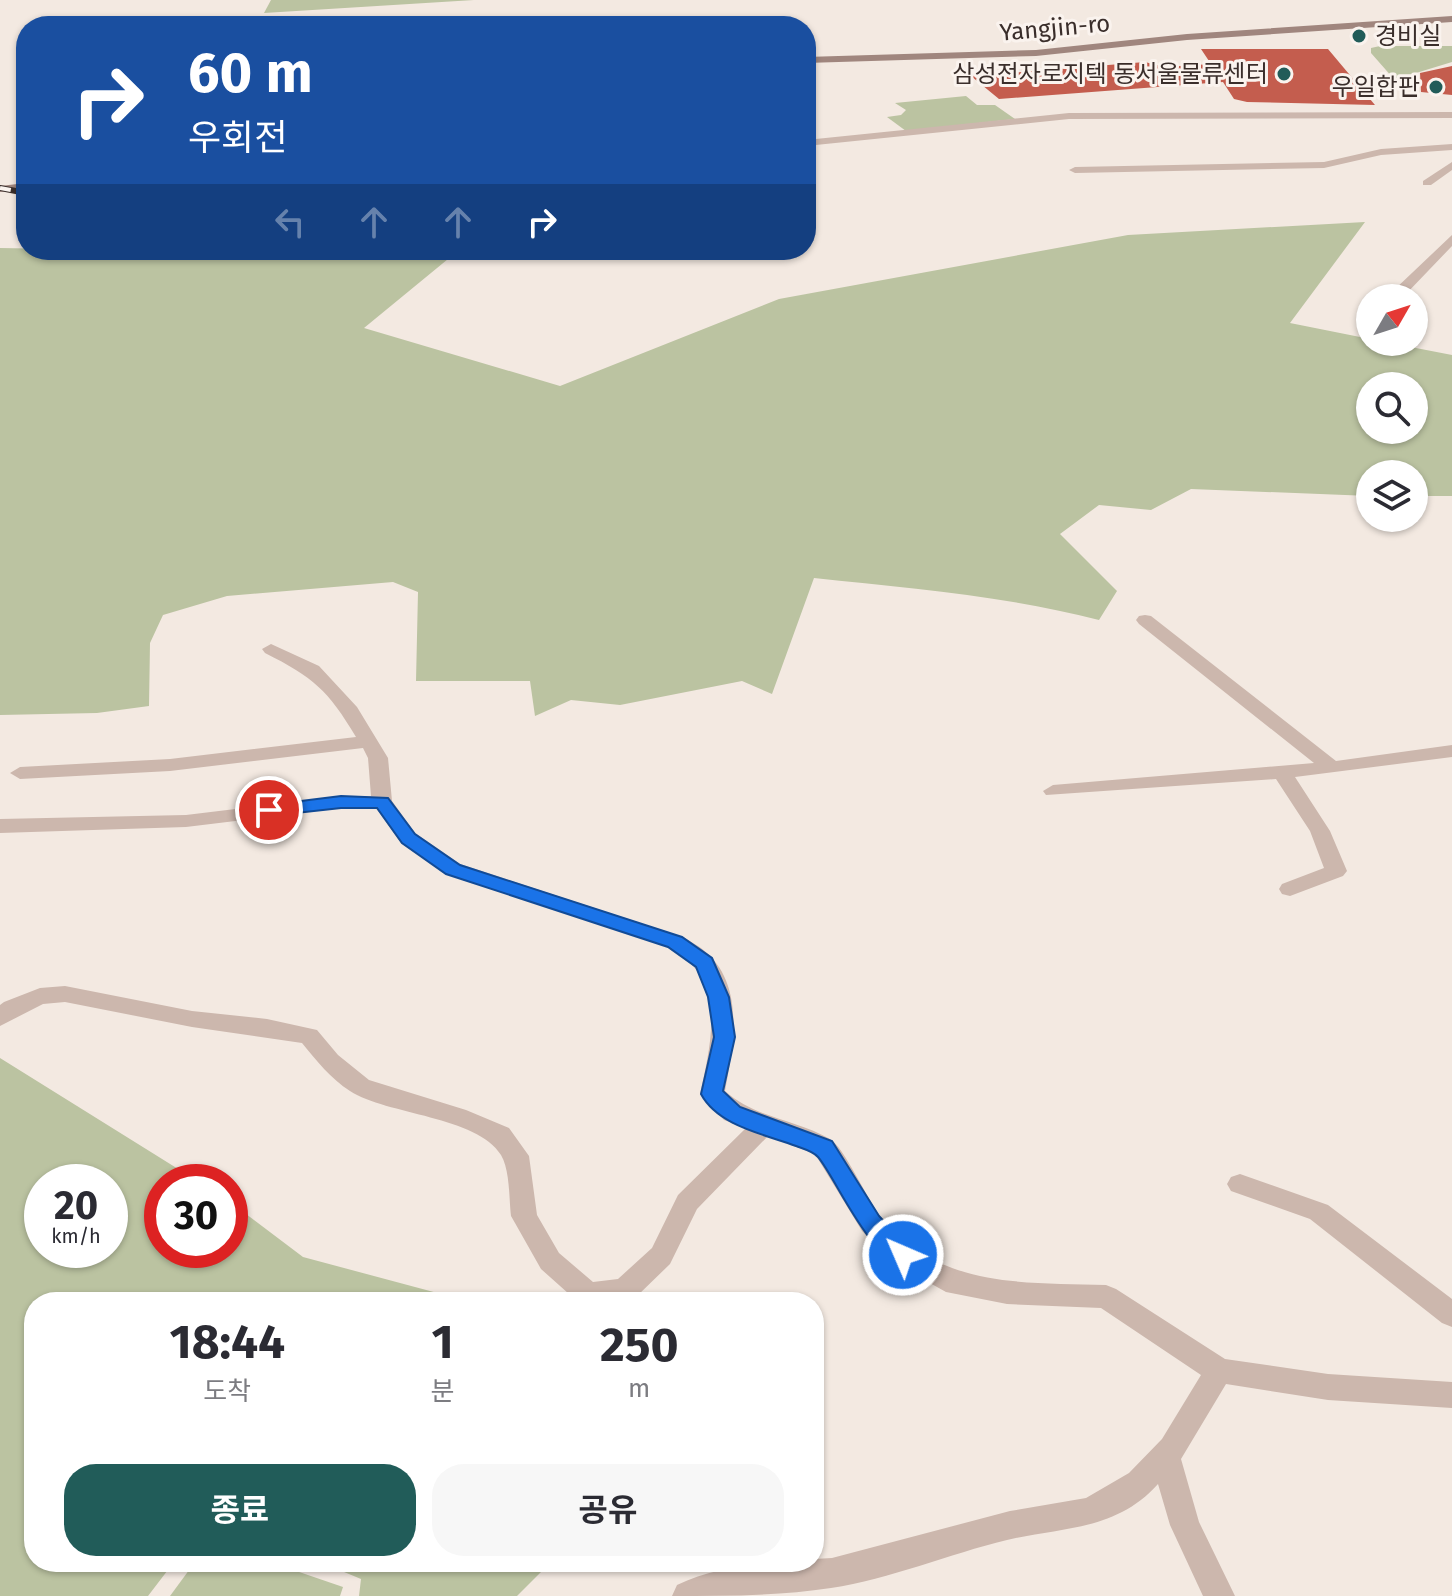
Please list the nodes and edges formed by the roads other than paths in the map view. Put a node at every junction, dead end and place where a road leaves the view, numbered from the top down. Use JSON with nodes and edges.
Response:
{"nodes":[{"id":1,"x":1452,"y":18,"type":"edge"},
{"id":2,"x":816,"y":58,"type":"edge"},
{"id":3,"x":1451,"y":116,"type":"edge"},
{"id":4,"x":816,"y":142,"type":"edge"},
{"id":5,"x":1452,"y":147,"type":"edge"},
{"id":6,"x":1452,"y":165,"type":"edge"},
{"id":7,"x":1075,"y":170,"type":"dead end"},
{"id":8,"x":1427,"y":183,"type":"dead end"},
{"id":9,"x":1452,"y":239,"type":"edge"},
{"id":10,"x":1408,"y":284,"type":"edge"},
{"id":11,"x":1145,"y":620,"type":"dead end"},
{"id":12,"x":271,"y":649,"type":"dead end"},
{"id":13,"x":366,"y":742,"type":"junction"},
{"id":14,"x":1452,"y":751,"type":"edge"},
{"id":15,"x":1332,"y":768,"type":"junction"},
{"id":16,"x":1281,"y":771,"type":"junction"},
{"id":17,"x":20,"y":773,"type":"dead end"},
{"id":18,"x":1053,"y":791,"type":"dead end"},
{"id":19,"x":382,"y":802,"type":"junction"},
{"id":20,"x":0,"y":826,"type":"edge"},
{"id":21,"x":1290,"y":889,"type":"dead end"},
{"id":22,"x":0,"y":1018,"type":"edge"},
{"id":23,"x":764,"y":1125,"type":"junction"},
{"id":24,"x":1240,"y":1184,"type":"dead end"},
{"id":25,"x":586,"y":1292,"type":"edge"},
{"id":26,"x":606,"y":1292,"type":"edge"},
{"id":27,"x":1452,"y":1315,"type":"edge"},
{"id":28,"x":1219,"y":1371,"type":"junction"},
{"id":29,"x":1452,"y":1395,"type":"edge"},
{"id":30,"x":1165,"y":1456,"type":"junction"},
{"id":31,"x":688,"y":1596,"type":"edge"},
{"id":32,"x":1219,"y":1596,"type":"edge"}],
"edges":[{"from":1,"to":2,"type":"main road","name":"Yangjin-ro"},
{"from":3,"to":4,"type":"street"},
{"from":5,"to":7,"type":"street"},
{"from":6,"to":8,"type":"street"},
{"from":9,"to":10,"type":"street"},
{"from":11,"to":15,"type":"street"},
{"from":12,"to":13,"type":"street"},
{"from":13,"to":17,"type":"street"},
{"from":13,"to":19,"type":"street"},
{"from":14,"to":15,"type":"street"},
{"from":15,"to":16,"type":"street"},
{"from":16,"to":18,"type":"street"},
{"from":16,"to":21,"type":"street"},
{"from":19,"to":20,"type":"street"},
{"from":19,"to":23,"type":"street"},
{"from":22,"to":25,"type":"street"},
{"from":23,"to":26,"type":"street"},
{"from":23,"to":28,"type":"street"},
{"from":24,"to":27,"type":"street"},
{"from":28,"to":29,"type":"street"},
{"from":28,"to":30,"type":"street"},
{"from":30,"to":31,"type":"street"},
{"from":30,"to":32,"type":"street"}]}
